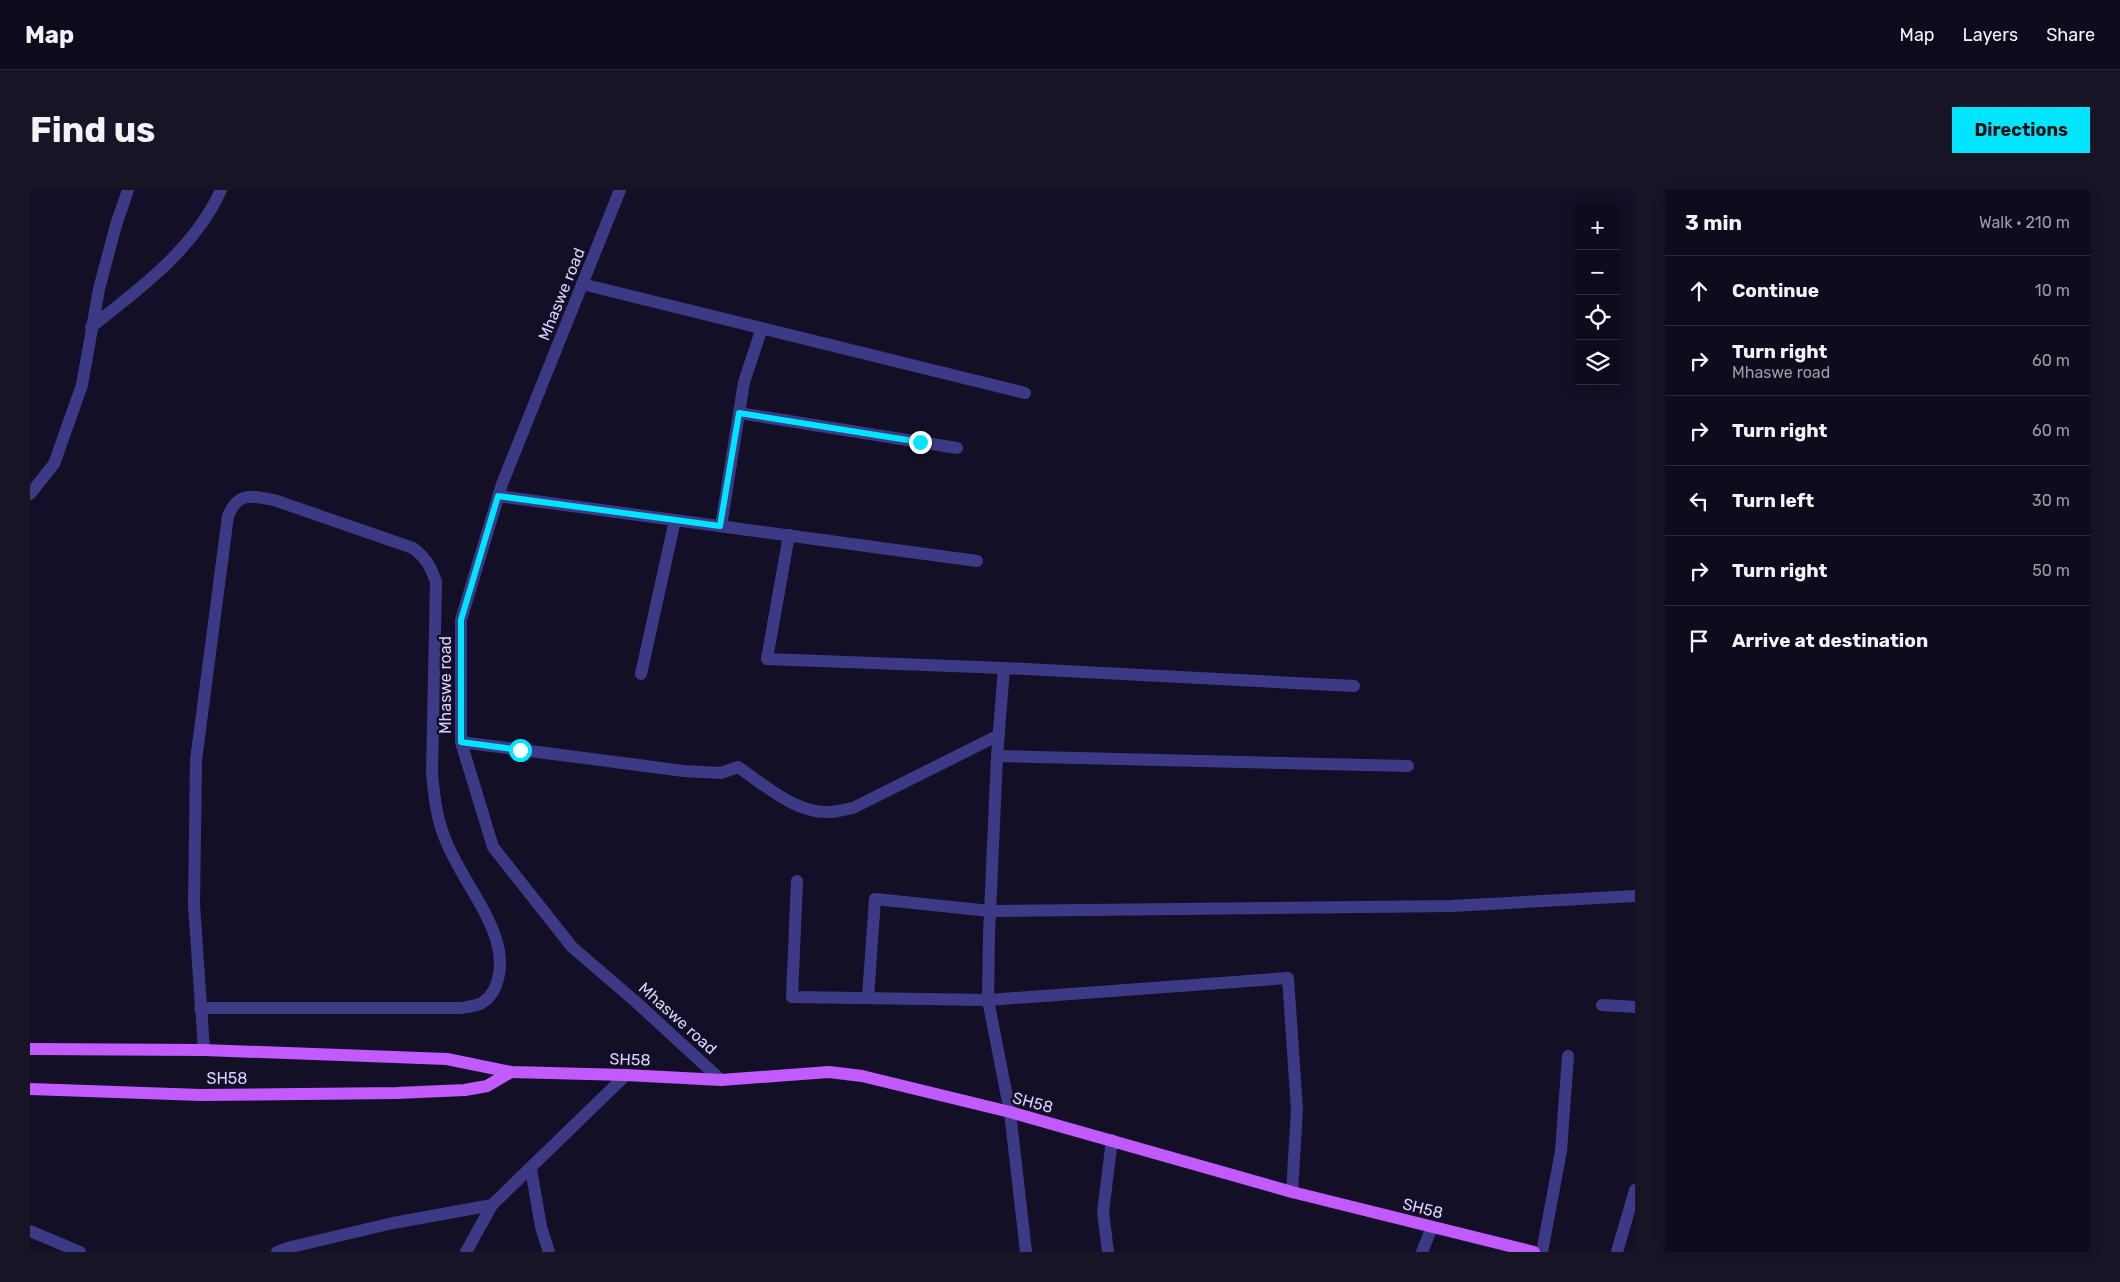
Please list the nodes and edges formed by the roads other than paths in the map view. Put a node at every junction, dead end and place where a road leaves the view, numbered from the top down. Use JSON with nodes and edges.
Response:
{"nodes":[{"id":1,"x":128,"y":190,"type":"edge"},
{"id":2,"x":221,"y":190,"type":"edge"},
{"id":3,"x":620,"y":190,"type":"edge"},
{"id":4,"x":582,"y":284,"type":"junction"},
{"id":5,"x":91,"y":327,"type":"junction"},
{"id":6,"x":762,"y":328,"type":"junction"},
{"id":7,"x":1025,"y":393,"type":"dead end"},
{"id":8,"x":739,"y":413,"type":"junction"},
{"id":9,"x":957,"y":448,"type":"dead end"},
{"id":10,"x":30,"y":494,"type":"edge"},
{"id":11,"x":498,"y":496,"type":"junction"},
{"id":12,"x":675,"y":520,"type":"junction"},
{"id":13,"x":720,"y":526,"type":"junction"},
{"id":14,"x":789,"y":536,"type":"junction"},
{"id":15,"x":977,"y":561,"type":"dead end"},
{"id":16,"x":1004,"y":668,"type":"junction"},
{"id":17,"x":641,"y":674,"type":"dead end"},
{"id":18,"x":1354,"y":686,"type":"dead end"},
{"id":19,"x":999,"y":735,"type":"junction"},
{"id":20,"x":461,"y":742,"type":"junction"},
{"id":21,"x":998,"y":756,"type":"junction"},
{"id":22,"x":1408,"y":766,"type":"dead end"},
{"id":23,"x":797,"y":881,"type":"dead end"},
{"id":24,"x":1635,"y":896,"type":"edge"},
{"id":25,"x":990,"y":911,"type":"junction"},
{"id":26,"x":868,"y":997,"type":"junction"},
{"id":27,"x":988,"y":1000,"type":"junction"},
{"id":28,"x":1602,"y":1005,"type":"dead end"},
{"id":29,"x":1635,"y":1007,"type":"edge"},
{"id":30,"x":200,"y":1008,"type":"junction"},
{"id":31,"x":30,"y":1049,"type":"edge"},
{"id":32,"x":204,"y":1050,"type":"junction"},
{"id":33,"x":1568,"y":1056,"type":"dead end"},
{"id":34,"x":511,"y":1072,"type":"junction"},
{"id":35,"x":626,"y":1075,"type":"junction"},
{"id":36,"x":721,"y":1080,"type":"junction"},
{"id":37,"x":30,"y":1089,"type":"edge"},
{"id":38,"x":1010,"y":1112,"type":"junction"},
{"id":39,"x":1112,"y":1140,"type":"junction"},
{"id":40,"x":531,"y":1169,"type":"junction"},
{"id":41,"x":1635,"y":1190,"type":"edge"},
{"id":42,"x":1292,"y":1192,"type":"junction"},
{"id":43,"x":492,"y":1205,"type":"junction"},
{"id":44,"x":1432,"y":1227,"type":"junction"},
{"id":45,"x":30,"y":1230,"type":"edge"},
{"id":46,"x":80,"y":1252,"type":"edge"},
{"id":47,"x":277,"y":1252,"type":"edge"},
{"id":48,"x":466,"y":1252,"type":"edge"},
{"id":49,"x":548,"y":1252,"type":"edge"},
{"id":50,"x":1026,"y":1252,"type":"edge"},
{"id":51,"x":1108,"y":1252,"type":"edge"},
{"id":52,"x":1422,"y":1252,"type":"edge"},
{"id":53,"x":1534,"y":1252,"type":"edge"},
{"id":54,"x":1542,"y":1252,"type":"edge"},
{"id":55,"x":1617,"y":1252,"type":"edge"}],
"edges":[{"from":1,"to":5,"type":"street"},
{"from":2,"to":5,"type":"street"},
{"from":3,"to":4,"type":"street","name":"Mhaswe road"},
{"from":4,"to":6,"type":"street"},
{"from":4,"to":11,"type":"street","name":"Mhaswe road"},
{"from":5,"to":10,"type":"street"},
{"from":6,"to":7,"type":"street"},
{"from":6,"to":8,"type":"street"},
{"from":8,"to":9,"type":"street"},
{"from":8,"to":13,"type":"street"},
{"from":11,"to":12,"type":"street"},
{"from":11,"to":20,"type":"street","name":"Mhaswe road"},
{"from":12,"to":13,"type":"street"},
{"from":12,"to":17,"type":"street"},
{"from":13,"to":14,"type":"street"},
{"from":14,"to":15,"type":"street"},
{"from":14,"to":16,"type":"street"},
{"from":16,"to":18,"type":"street"},
{"from":16,"to":19,"type":"street"},
{"from":19,"to":20,"type":"street"},
{"from":19,"to":21,"type":"street"},
{"from":20,"to":36,"type":"street","name":"Mhaswe road"},
{"from":21,"to":22,"type":"street"},
{"from":21,"to":25,"type":"street"},
{"from":23,"to":26,"type":"street"},
{"from":24,"to":25,"type":"street"},
{"from":25,"to":26,"type":"street"},
{"from":25,"to":27,"type":"street"},
{"from":26,"to":27,"type":"street"},
{"from":27,"to":38,"type":"street"},
{"from":27,"to":42,"type":"street"},
{"from":28,"to":29,"type":"street"},
{"from":30,"to":30,"type":"street"},
{"from":30,"to":32,"type":"street"},
{"from":31,"to":32,"type":"main road","name":"SH58","number":"SH58"},
{"from":32,"to":34,"type":"main road","name":"SH58","number":"SH58"},
{"from":33,"to":54,"type":"street"},
{"from":34,"to":35,"type":"main road","name":"SH58","number":"SH58"},
{"from":34,"to":37,"type":"main road","name":"SH58","number":"SH58"},
{"from":35,"to":36,"type":"main road","name":"SH58","number":"SH58"},
{"from":35,"to":40,"type":"street"},
{"from":36,"to":38,"type":"main road","name":"SH58","number":"SH58"},
{"from":38,"to":39,"type":"main road","name":"SH58","number":"SH58"},
{"from":38,"to":50,"type":"street"},
{"from":39,"to":42,"type":"main road","name":"SH58","number":"SH58"},
{"from":39,"to":51,"type":"street"},
{"from":40,"to":43,"type":"street"},
{"from":40,"to":49,"type":"street"},
{"from":41,"to":55,"type":"street"},
{"from":42,"to":44,"type":"main road","name":"SH58","number":"SH58"},
{"from":43,"to":47,"type":"street"},
{"from":43,"to":48,"type":"street"},
{"from":44,"to":52,"type":"street"},
{"from":44,"to":53,"type":"main road","name":"SH58","number":"SH58"},
{"from":45,"to":46,"type":"street"}]}
